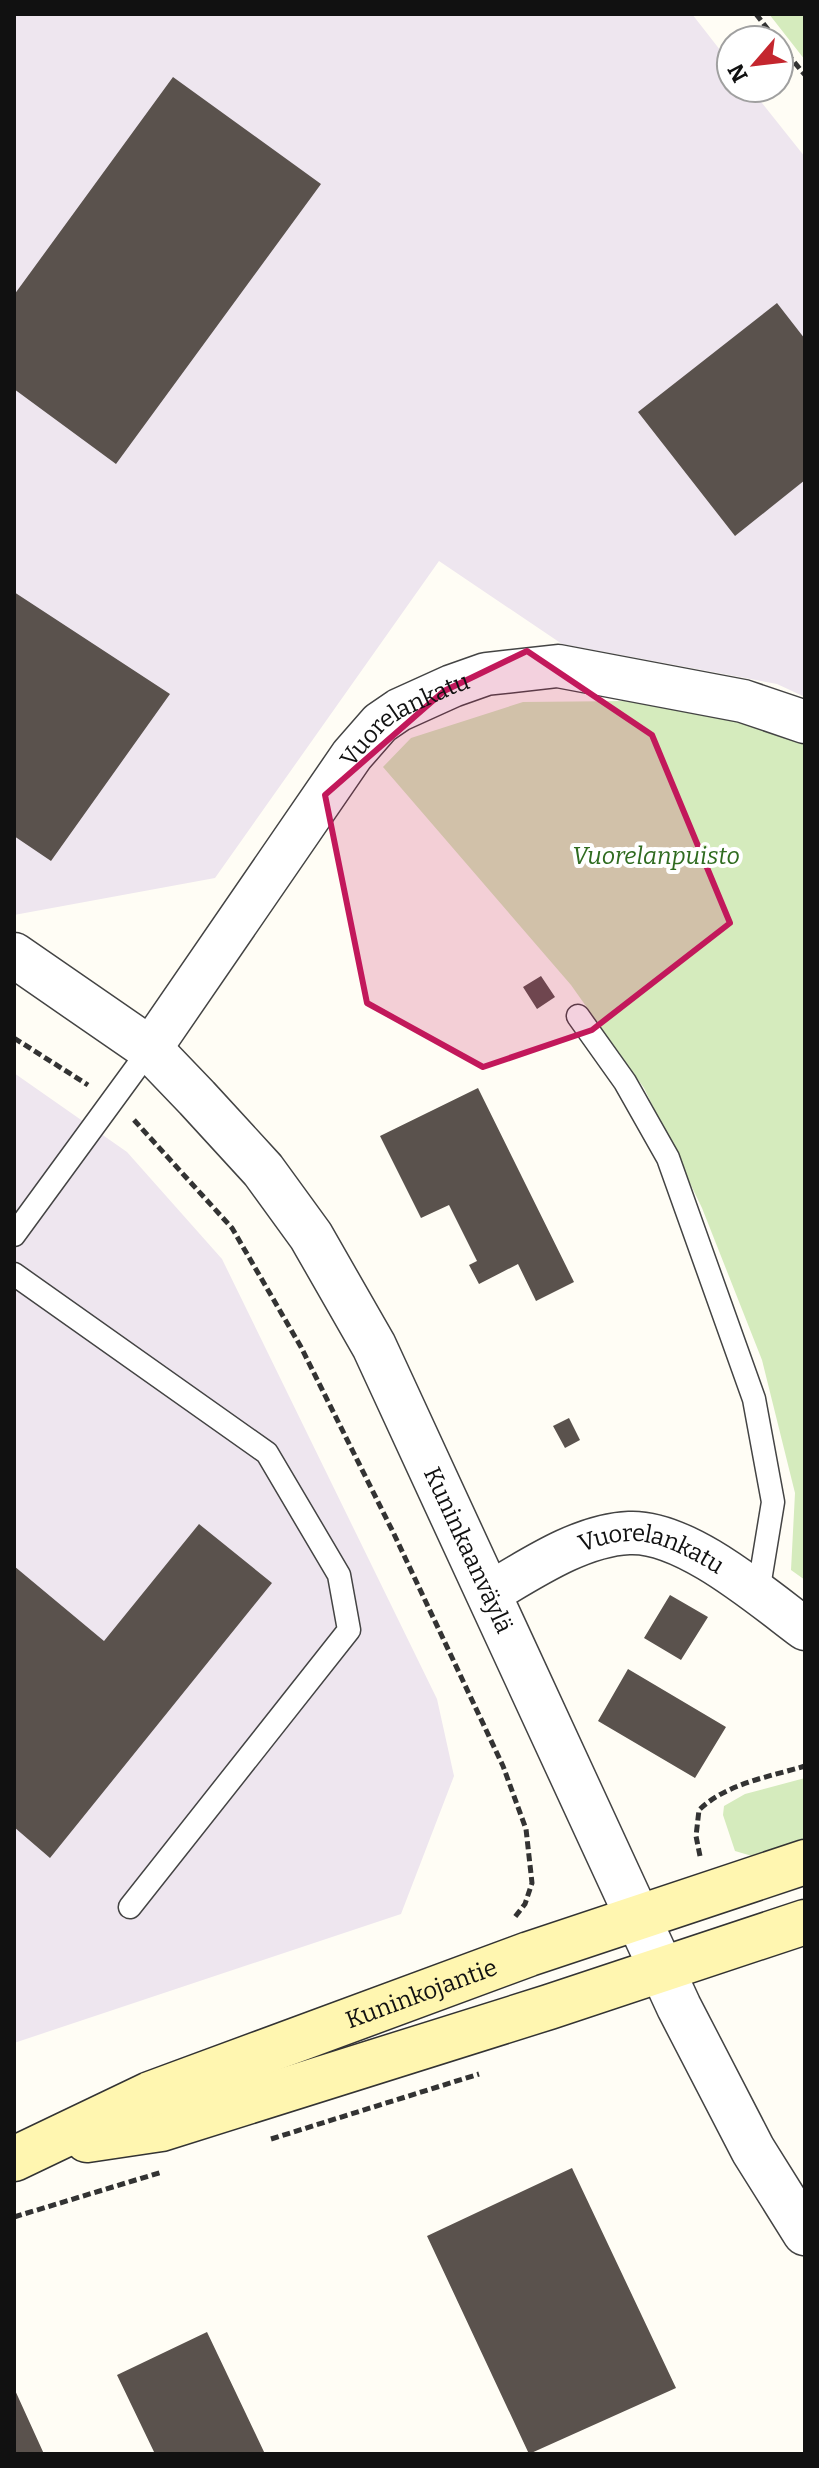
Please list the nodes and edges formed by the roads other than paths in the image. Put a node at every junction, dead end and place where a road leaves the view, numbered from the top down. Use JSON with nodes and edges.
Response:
{"nodes":[{"id":1,"x":805,"y":722,"type":"edge"},
{"id":2,"x":14,"y":955,"type":"edge"},
{"id":3,"x":578,"y":1016,"type":"dead end"},
{"id":4,"x":150,"y":1049,"type":"junction"},
{"id":5,"x":14,"y":1235,"type":"edge"},
{"id":6,"x":14,"y":1274,"type":"edge"},
{"id":7,"x":758,"y":1593,"type":"junction"},
{"id":8,"x":488,"y":1594,"type":"junction"},
{"id":9,"x":805,"y":1629,"type":"edge"},
{"id":10,"x":805,"y":1862,"type":"edge"},
{"id":11,"x":130,"y":1907,"type":"dead end"},
{"id":12,"x":637,"y":1917,"type":"junction"},
{"id":13,"x":805,"y":1922,"type":"edge"},
{"id":14,"x":662,"y":1971,"type":"junction"},
{"id":15,"x":30,"y":2153,"type":"edge"},
{"id":16,"x":805,"y":2233,"type":"edge"}],
"edges":[{"from":1,"to":4,"type":"street","name":"Vuorelankatu"},
{"from":2,"to":4,"type":"street","name":"Kuninkaanväylä"},
{"from":3,"to":7,"type":"lane"},
{"from":4,"to":5,"type":"lane"},
{"from":4,"to":8,"type":"street","name":"Kuninkaanväylä"},
{"from":6,"to":11,"type":"lane"},
{"from":7,"to":8,"type":"street","name":"Vuorelankatu"},
{"from":7,"to":9,"type":"street","name":"Vuorelankatu"},
{"from":8,"to":12,"type":"street","name":"Kuninkaanväylä"},
{"from":10,"to":12,"type":"main road","name":"Kuninkojantie"},
{"from":12,"to":14,"type":"street","name":"Kuninkaanväylä"},
{"from":12,"to":15,"type":"main road","name":"Kuninkojantie"},
{"from":13,"to":14,"type":"main road","name":"Kuninkojantie"},
{"from":14,"to":15,"type":"main road","name":"Kuninkojantie"},
{"from":14,"to":16,"type":"street","name":"Kuninkaanväylä"}]}
